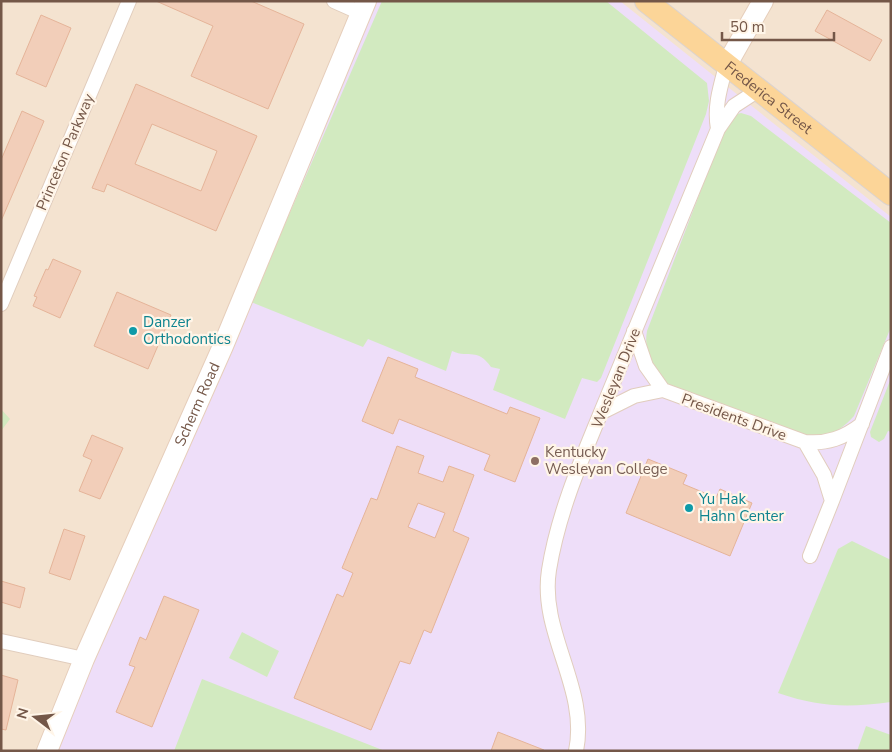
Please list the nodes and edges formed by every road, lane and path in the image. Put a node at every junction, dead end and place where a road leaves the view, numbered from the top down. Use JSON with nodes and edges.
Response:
{"nodes":[{"id":1,"x":129,"y":1,"type":"edge"},
{"id":2,"x":334,"y":1,"type":"edge"},
{"id":3,"x":646,"y":1,"type":"edge"},
{"id":4,"x":762,"y":1,"type":"edge"},
{"id":5,"x":363,"y":7,"type":"edge"},
{"id":6,"x":726,"y":66,"type":"junction"},
{"id":7,"x":757,"y":91,"type":"junction"},
{"id":8,"x":718,"y":129,"type":"junction"},
{"id":9,"x":891,"y":194,"type":"edge"},
{"id":10,"x":1,"y":304,"type":"edge"},
{"id":11,"x":634,"y":331,"type":"junction"},
{"id":12,"x":891,"y":347,"type":"edge"},
{"id":13,"x":663,"y":390,"type":"junction"},
{"id":14,"x":602,"y":412,"type":"junction"},
{"id":15,"x":862,"y":424,"type":"junction"},
{"id":16,"x":805,"y":442,"type":"junction"},
{"id":17,"x":832,"y":501,"type":"junction"},
{"id":18,"x":810,"y":556,"type":"dead end"},
{"id":19,"x":1,"y":641,"type":"edge"},
{"id":20,"x":84,"y":660,"type":"junction"},
{"id":21,"x":46,"y":751,"type":"edge"},
{"id":22,"x":576,"y":751,"type":"edge"}],
"edges":[{"from":1,"to":10,"type":"street","name":"Princeton Parkway"},
{"from":2,"to":5,"type":"street"},
{"from":3,"to":6,"type":"main road","name":"Frederica Street"},
{"from":4,"to":6,"type":"street"},
{"from":5,"to":20,"type":"street","name":"Scherm Road"},
{"from":6,"to":7,"type":"main road","name":"Frederica Street"},
{"from":6,"to":8,"type":"street","name":"Wesleyan Drive"},
{"from":7,"to":8,"type":"street","name":"Wesleyan Drive"},
{"from":7,"to":9,"type":"main road","name":"Frederica Street"},
{"from":8,"to":11,"type":"street","name":"Wesleyan Drive"},
{"from":11,"to":13,"type":"street","name":"Presidents Drive"},
{"from":11,"to":14,"type":"street","name":"Wesleyan Drive"},
{"from":12,"to":15,"type":"street"},
{"from":13,"to":14,"type":"street","name":"Presidents Drive"},
{"from":13,"to":16,"type":"street","name":"Presidents Drive"},
{"from":14,"to":22,"type":"street","name":"Wesleyan Drive"},
{"from":15,"to":16,"type":"street","name":"Presidents Drive"},
{"from":15,"to":17,"type":"street"},
{"from":16,"to":17,"type":"street","name":"Presidents Drive"},
{"from":17,"to":18,"type":"street"},
{"from":19,"to":20,"type":"street"},
{"from":20,"to":21,"type":"street","name":"Scherm Road"}]}
